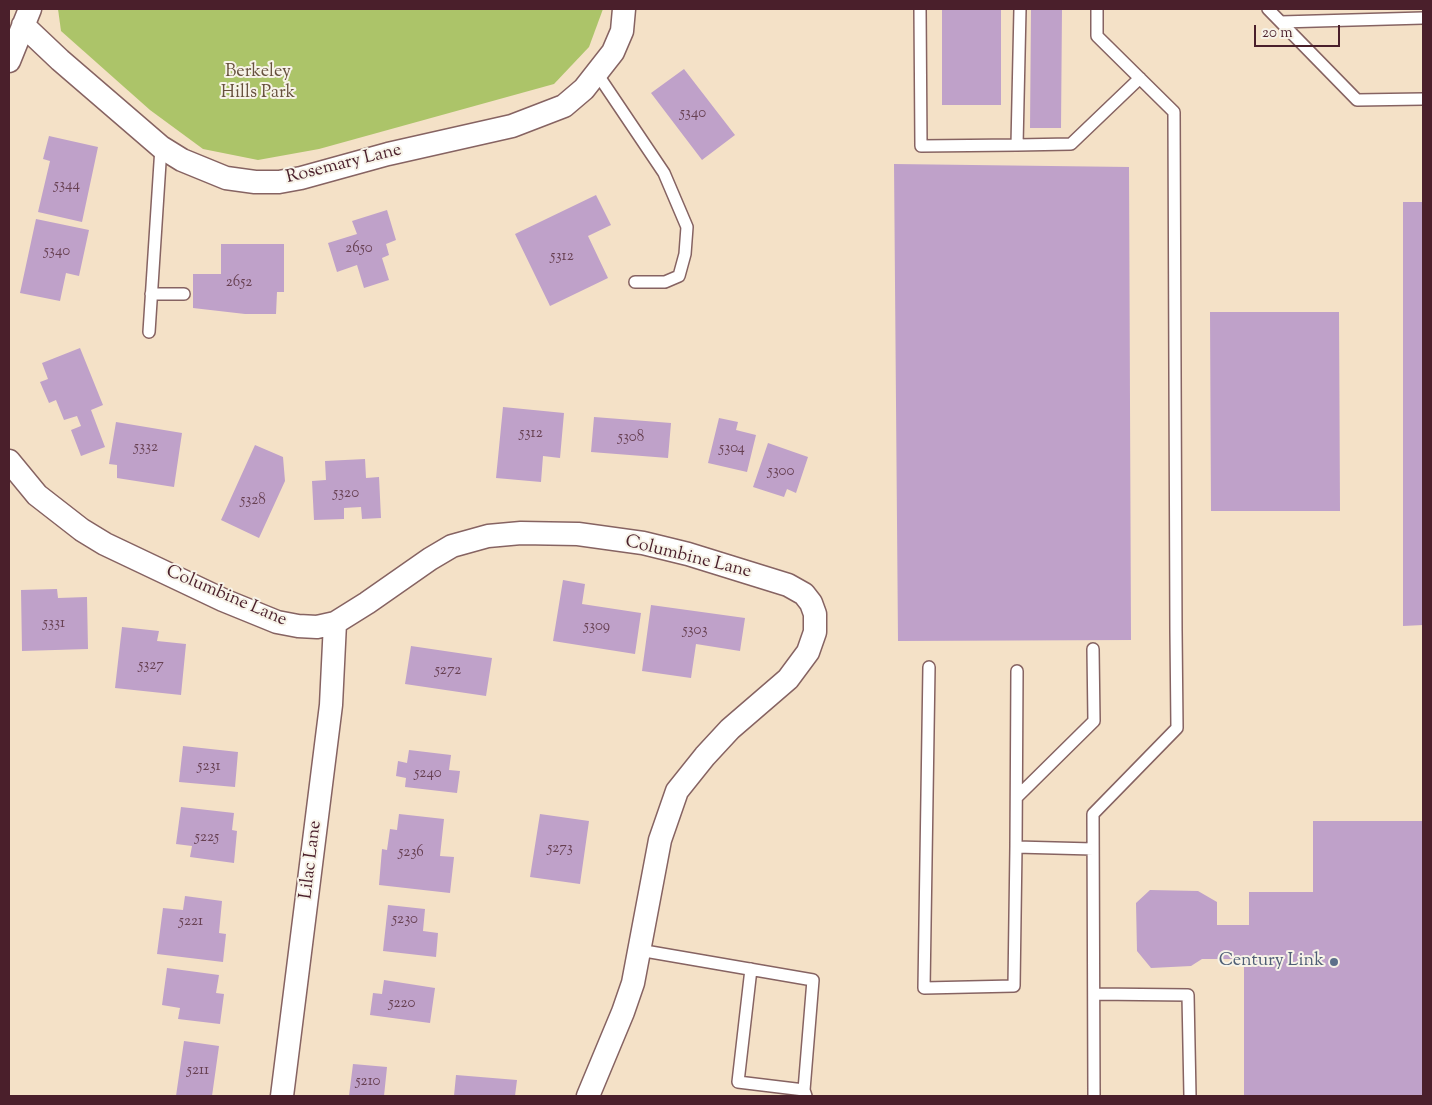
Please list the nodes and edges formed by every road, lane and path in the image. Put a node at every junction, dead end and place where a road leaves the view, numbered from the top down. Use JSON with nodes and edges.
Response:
{"nodes":[{"id":1,"x":624,"y":9,"type":"edge"},
{"id":2,"x":920,"y":9,"type":"edge"},
{"id":3,"x":1020,"y":9,"type":"edge"},
{"id":4,"x":1097,"y":9,"type":"edge"},
{"id":5,"x":1268,"y":9,"type":"edge"},
{"id":6,"x":27,"y":17,"type":"edge"},
{"id":7,"x":1423,"y":18,"type":"edge"},
{"id":8,"x":1281,"y":22,"type":"junction"},
{"id":9,"x":9,"y":61,"type":"edge"},
{"id":10,"x":596,"y":72,"type":"junction"},
{"id":11,"x":1140,"y":78,"type":"junction"},
{"id":12,"x":1423,"y":99,"type":"edge"},
{"id":13,"x":1017,"y":145,"type":"junction"},
{"id":14,"x":161,"y":147,"type":"junction"},
{"id":15,"x":635,"y":282,"type":"dead end"},
{"id":16,"x":151,"y":294,"type":"junction"},
{"id":17,"x":184,"y":294,"type":"dead end"},
{"id":18,"x":149,"y":332,"type":"dead end"},
{"id":19,"x":9,"y":461,"type":"edge"},
{"id":20,"x":335,"y":623,"type":"junction"},
{"id":21,"x":1093,"y":649,"type":"dead end"},
{"id":22,"x":929,"y":667,"type":"dead end"},
{"id":23,"x":1018,"y":671,"type":"dead end"},
{"id":24,"x":1017,"y":797,"type":"junction"},
{"id":25,"x":1016,"y":847,"type":"junction"},
{"id":26,"x":1093,"y":849,"type":"junction"},
{"id":27,"x":639,"y":950,"type":"junction"},
{"id":28,"x":751,"y":969,"type":"junction"},
{"id":29,"x":1094,"y":994,"type":"junction"},
{"id":30,"x":805,"y":1093,"type":"edge"},
{"id":31,"x":282,"y":1096,"type":"edge"},
{"id":32,"x":588,"y":1096,"type":"edge"},
{"id":33,"x":1094,"y":1096,"type":"edge"},
{"id":34,"x":1190,"y":1096,"type":"edge"}],
"edges":[{"from":1,"to":10,"type":"street","name":"Rosemary Lane"},
{"from":2,"to":13,"type":"lane"},
{"from":3,"to":13,"type":"lane"},
{"from":4,"to":11,"type":"lane"},
{"from":5,"to":8,"type":"lane"},
{"from":6,"to":9,"type":"street"},
{"from":6,"to":14,"type":"street","name":"Rosemary Lane"},
{"from":7,"to":8,"type":"lane"},
{"from":8,"to":12,"type":"lane"},
{"from":10,"to":14,"type":"street","name":"Rosemary Lane"},
{"from":10,"to":15,"type":"lane"},
{"from":11,"to":13,"type":"lane"},
{"from":11,"to":26,"type":"lane"},
{"from":14,"to":16,"type":"lane"},
{"from":16,"to":17,"type":"lane"},
{"from":16,"to":18,"type":"lane"},
{"from":19,"to":20,"type":"street","name":"Columbine Lane"},
{"from":20,"to":27,"type":"street","name":"Columbine Lane"},
{"from":20,"to":31,"type":"street","name":"Lilac Lane"},
{"from":21,"to":24,"type":"lane"},
{"from":22,"to":25,"type":"lane"},
{"from":23,"to":24,"type":"lane"},
{"from":24,"to":25,"type":"lane"},
{"from":25,"to":26,"type":"lane"},
{"from":26,"to":29,"type":"lane"},
{"from":27,"to":28,"type":"lane"},
{"from":27,"to":32,"type":"street","name":"Columbine Lane"},
{"from":28,"to":30,"type":"lane"},
{"from":28,"to":30,"type":"lane"},
{"from":29,"to":33,"type":"lane"},
{"from":29,"to":34,"type":"lane"}]}
